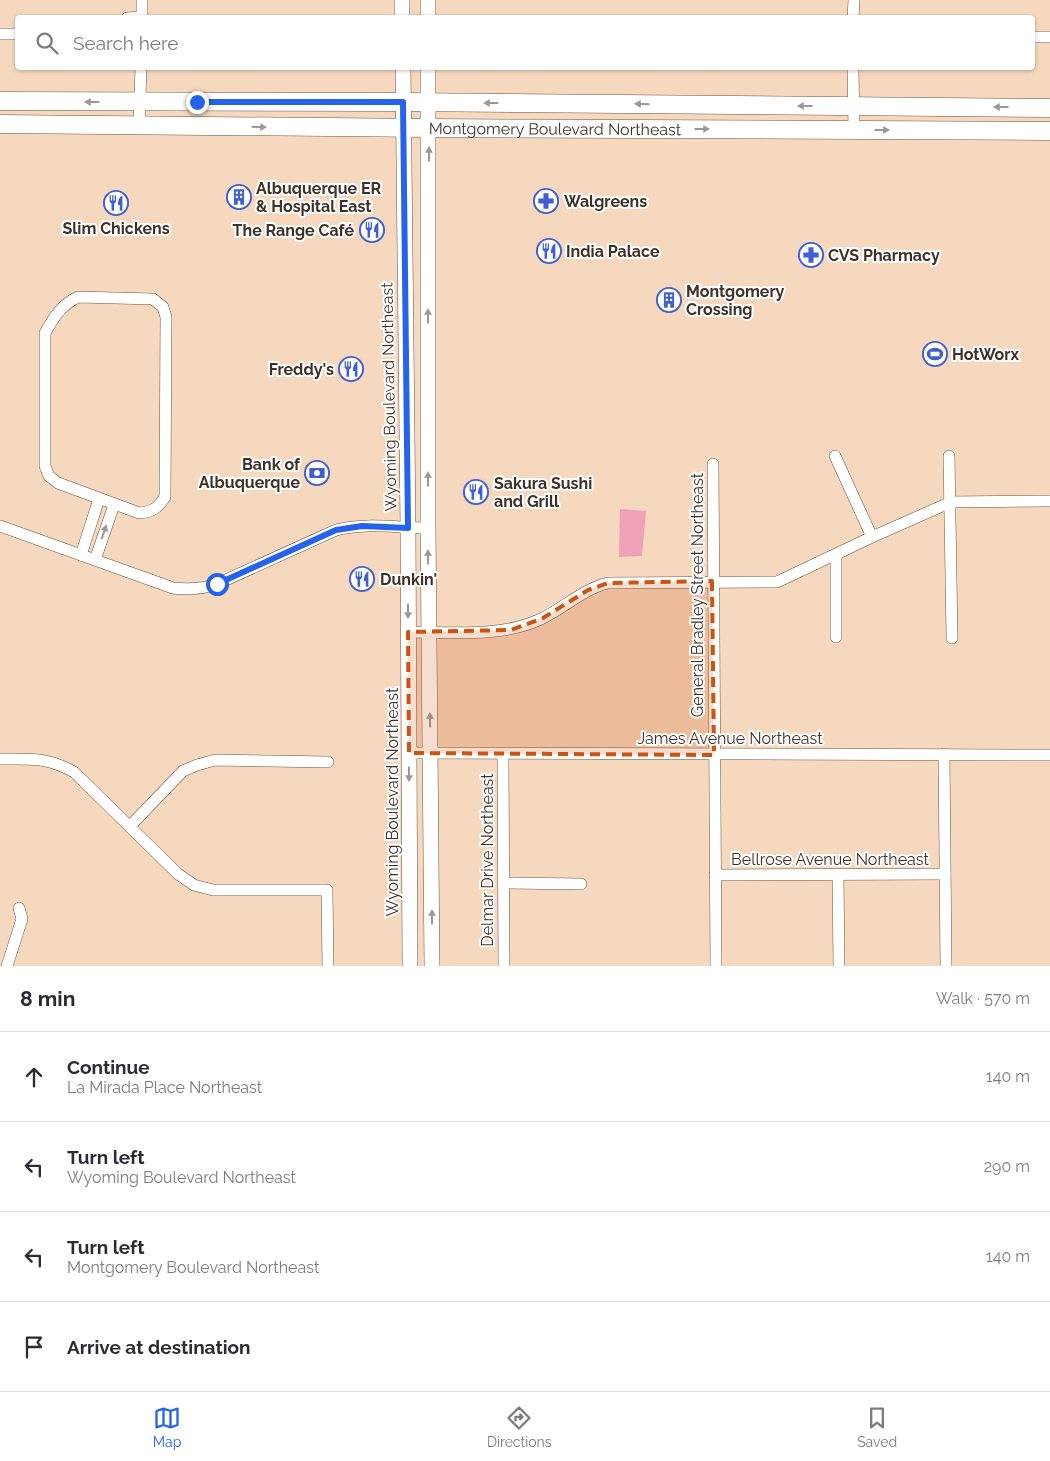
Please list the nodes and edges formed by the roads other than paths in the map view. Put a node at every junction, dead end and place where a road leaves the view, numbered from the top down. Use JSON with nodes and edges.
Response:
{"nodes":[{"id":1,"x":142,"y":0,"type":"edge"},
{"id":2,"x":402,"y":0,"type":"edge"},
{"id":3,"x":428,"y":0,"type":"edge"},
{"id":4,"x":854,"y":0,"type":"edge"},
{"id":5,"x":142,"y":15,"type":"edge"},
{"id":6,"x":402,"y":15,"type":"edge"},
{"id":7,"x":428,"y":15,"type":"edge"},
{"id":8,"x":853,"y":15,"type":"edge"},
{"id":9,"x":0,"y":34,"type":"edge"},
{"id":10,"x":15,"y":34,"type":"edge"},
{"id":11,"x":1035,"y":37,"type":"edge"},
{"id":12,"x":1050,"y":37,"type":"edge"},
{"id":13,"x":141,"y":70,"type":"edge"},
{"id":14,"x":403,"y":70,"type":"edge"},
{"id":15,"x":428,"y":70,"type":"edge"},
{"id":16,"x":853,"y":70,"type":"edge"},
{"id":17,"x":0,"y":101,"type":"edge"},
{"id":18,"x":141,"y":102,"type":"junction"},
{"id":19,"x":282,"y":102,"type":"junction"},
{"id":20,"x":403,"y":102,"type":"junction"},
{"id":21,"x":428,"y":102,"type":"junction"},
{"id":22,"x":854,"y":106,"type":"junction"},
{"id":23,"x":1050,"y":108,"type":"edge"},
{"id":24,"x":0,"y":124,"type":"edge"},
{"id":25,"x":139,"y":124,"type":"junction"},
{"id":26,"x":176,"y":125,"type":"junction"},
{"id":27,"x":403,"y":128,"type":"junction"},
{"id":28,"x":429,"y":128,"type":"junction"},
{"id":29,"x":854,"y":130,"type":"junction"},
{"id":30,"x":1050,"y":131,"type":"edge"},
{"id":31,"x":835,"y":456,"type":"dead end"},
{"id":32,"x":949,"y":456,"type":"dead end"},
{"id":33,"x":712,"y":464,"type":"dead end"},
{"id":34,"x":99,"y":500,"type":"junction"},
{"id":35,"x":1050,"y":501,"type":"edge"},
{"id":36,"x":951,"y":502,"type":"junction"},
{"id":37,"x":114,"y":505,"type":"junction"},
{"id":38,"x":0,"y":526,"type":"edge"},
{"id":39,"x":408,"y":528,"type":"junction"},
{"id":40,"x":428,"y":528,"type":"junction"},
{"id":41,"x":872,"y":537,"type":"junction"},
{"id":42,"x":81,"y":555,"type":"junction"},
{"id":43,"x":836,"y":555,"type":"junction"},
{"id":44,"x":95,"y":560,"type":"junction"},
{"id":45,"x":712,"y":581,"type":"junction"},
{"id":46,"x":408,"y":632,"type":"junction"},
{"id":47,"x":429,"y":632,"type":"junction"},
{"id":48,"x":836,"y":637,"type":"dead end"},
{"id":49,"x":952,"y":638,"type":"dead end"},
{"id":50,"x":410,"y":754,"type":"junction"},
{"id":51,"x":430,"y":754,"type":"junction"},
{"id":52,"x":503,"y":754,"type":"junction"},
{"id":53,"x":944,"y":754,"type":"junction"},
{"id":54,"x":1050,"y":754,"type":"edge"},
{"id":55,"x":714,"y":755,"type":"junction"},
{"id":56,"x":0,"y":759,"type":"edge"},
{"id":57,"x":328,"y":762,"type":"dead end"},
{"id":58,"x":130,"y":826,"type":"junction"},
{"id":59,"x":945,"y":874,"type":"junction"},
{"id":60,"x":715,"y":875,"type":"junction"},
{"id":61,"x":838,"y":875,"type":"junction"},
{"id":62,"x":504,"y":882,"type":"junction"},
{"id":63,"x":581,"y":884,"type":"dead end"},
{"id":64,"x":19,"y":908,"type":"dead end"},
{"id":65,"x":0,"y":964,"type":"edge"},
{"id":66,"x":7,"y":966,"type":"edge"},
{"id":67,"x":328,"y":966,"type":"edge"},
{"id":68,"x":410,"y":966,"type":"edge"},
{"id":69,"x":432,"y":966,"type":"edge"},
{"id":70,"x":504,"y":966,"type":"edge"},
{"id":71,"x":716,"y":966,"type":"edge"},
{"id":72,"x":839,"y":966,"type":"edge"},
{"id":73,"x":946,"y":966,"type":"edge"}],
"edges":[{"from":1,"to":5,"type":"street"},
{"from":2,"to":6,"type":"main road"},
{"from":3,"to":7,"type":"main road"},
{"from":4,"to":8,"type":"street"},
{"from":9,"to":10,"type":"street"},
{"from":11,"to":12,"type":"street"},
{"from":13,"to":18,"type":"street"},
{"from":14,"to":20,"type":"main road","name":"Wyoming Boulevard Northeast"},
{"from":15,"to":21,"type":"main road"},
{"from":16,"to":22,"type":"street"},
{"from":18,"to":17,"type":"main road","name":"Montgomery Boulevard Northeast","one_way":true},
{"from":18,"to":19,"type":"main road","name":"Montgomery Boulevard Northeast"},
{"from":18,"to":25,"type":"street"},
{"from":19,"to":20,"type":"main road","name":"Montgomery Boulevard Northeast"},
{"from":19,"to":26,"type":"main road"},
{"from":20,"to":21,"type":"main road","name":"Montgomery Boulevard Northeast"},
{"from":20,"to":27,"type":"main road","name":"Wyoming Boulevard Northeast"},
{"from":22,"to":21,"type":"main road","name":"Montgomery Boulevard Northeast","one_way":true},
{"from":21,"to":28,"type":"main road"},
{"from":23,"to":22,"type":"main road","name":"Montgomery Boulevard Northeast","one_way":true},
{"from":22,"to":29,"type":"street"},
{"from":24,"to":25,"type":"main road","name":"Montgomery Boulevard Northeast"},
{"from":25,"to":26,"type":"main road","name":"Montgomery Boulevard Northeast"},
{"from":26,"to":27,"type":"main road","name":"Montgomery Boulevard Northeast","one_way":true},
{"from":27,"to":28,"type":"main road","name":"Montgomery Boulevard Northeast"},
{"from":27,"to":39,"type":"main road","name":"Wyoming Boulevard Northeast"},
{"from":28,"to":29,"type":"main road","name":"Montgomery Boulevard Northeast","one_way":true},
{"from":40,"to":28,"type":"main road","one_way":true},
{"from":29,"to":30,"type":"main road","name":"Montgomery Boulevard Northeast","one_way":true},
{"from":31,"to":41,"type":"street"},
{"from":32,"to":36,"type":"street"},
{"from":33,"to":45,"type":"street","name":"General Bradley Street Northeast"},
{"from":34,"to":37,"type":"street"},
{"from":34,"to":37,"type":"street"},
{"from":34,"to":42,"type":"street"},
{"from":35,"to":36,"type":"street"},
{"from":36,"to":41,"type":"street"},
{"from":36,"to":49,"type":"street"},
{"from":44,"to":37,"type":"street","one_way":true},
{"from":38,"to":42,"type":"street"},
{"from":39,"to":40,"type":"street"},
{"from":39,"to":44,"type":"street"},
{"from":39,"to":46,"type":"main road","name":"Wyoming Boulevard Northeast","one_way":true},
{"from":47,"to":40,"type":"main road","one_way":true},
{"from":41,"to":43,"type":"street"},
{"from":42,"to":44,"type":"street"},
{"from":43,"to":45,"type":"street"},
{"from":43,"to":48,"type":"street"},
{"from":45,"to":47,"type":"street"},
{"from":45,"to":55,"type":"street","name":"General Bradley Street Northeast"},
{"from":46,"to":47,"type":"street"},
{"from":46,"to":50,"type":"main road","name":"Wyoming Boulevard Northeast"},
{"from":51,"to":47,"type":"main road","one_way":true},
{"from":50,"to":51,"type":"street","name":"James Avenue Northeast"},
{"from":50,"to":68,"type":"main road","name":"Wyoming Boulevard Northeast","one_way":true},
{"from":51,"to":52,"type":"street","name":"James Avenue Northeast"},
{"from":69,"to":51,"type":"main road","one_way":true},
{"from":52,"to":55,"type":"street","name":"James Avenue Northeast"},
{"from":52,"to":62,"type":"street","name":"Delmar Drive Northeast"},
{"from":53,"to":54,"type":"street","name":"James Avenue Northeast"},
{"from":53,"to":55,"type":"street","name":"James Avenue Northeast"},
{"from":53,"to":59,"type":"street"},
{"from":55,"to":60,"type":"street","name":"General Bradley Street Northeast"},
{"from":56,"to":58,"type":"street"},
{"from":57,"to":58,"type":"street"},
{"from":58,"to":67,"type":"street"},
{"from":59,"to":61,"type":"street","name":"Bellrose Avenue Northeast"},
{"from":59,"to":73,"type":"street"},
{"from":60,"to":61,"type":"street","name":"Bellrose Avenue Northeast"},
{"from":60,"to":71,"type":"street","name":"General Bradley Street Northeast"},
{"from":61,"to":72,"type":"street"},
{"from":62,"to":63,"type":"street"},
{"from":62,"to":70,"type":"street","name":"Delmar Drive Northeast"},
{"from":64,"to":66,"type":"street"},
{"from":65,"to":66,"type":"street"}]}
